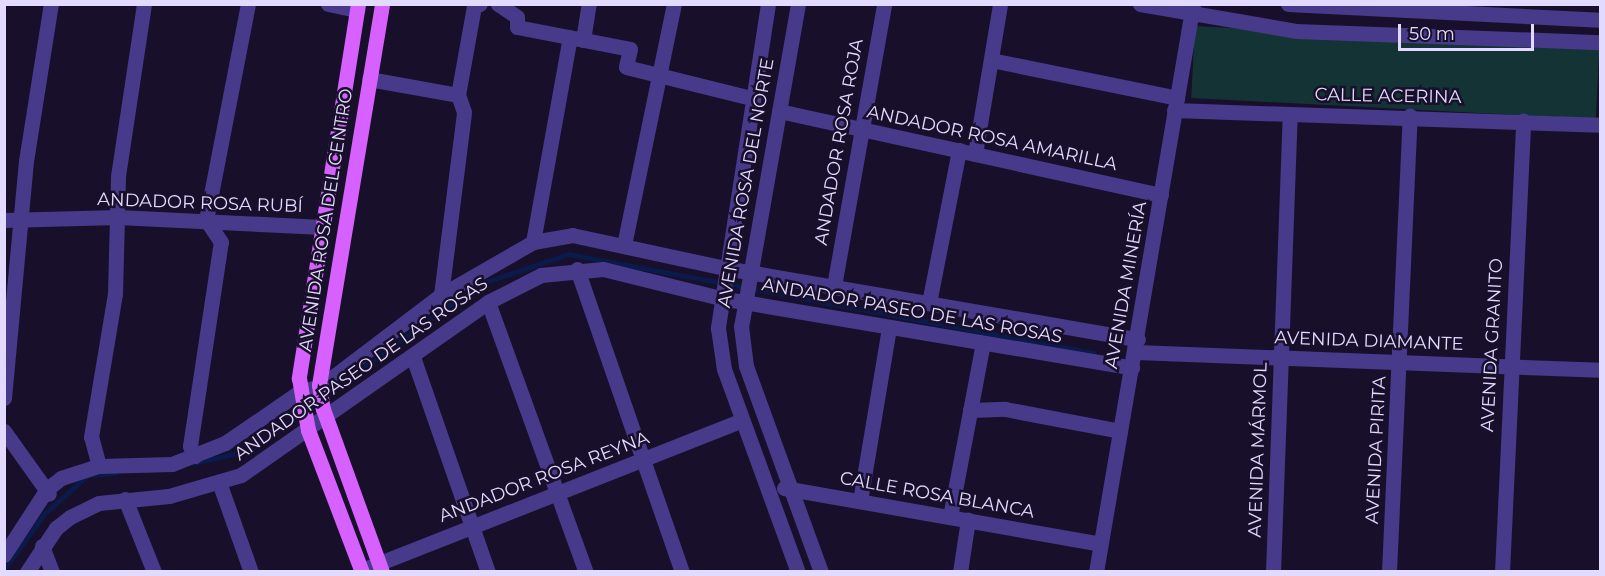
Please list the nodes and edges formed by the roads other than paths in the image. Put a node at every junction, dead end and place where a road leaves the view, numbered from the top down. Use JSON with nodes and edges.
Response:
{"nodes":[{"id":1,"x":51,"y":4,"type":"edge"},
{"id":2,"x":144,"y":4,"type":"edge"},
{"id":3,"x":248,"y":4,"type":"edge"},
{"id":4,"x":328,"y":4,"type":"edge"},
{"id":5,"x":382,"y":4,"type":"edge"},
{"id":6,"x":480,"y":4,"type":"edge"},
{"id":7,"x":498,"y":4,"type":"edge"},
{"id":8,"x":589,"y":4,"type":"edge"},
{"id":9,"x":674,"y":4,"type":"edge"},
{"id":10,"x":768,"y":4,"type":"edge"},
{"id":11,"x":798,"y":4,"type":"edge"},
{"id":12,"x":884,"y":4,"type":"edge"},
{"id":13,"x":1000,"y":4,"type":"edge"},
{"id":14,"x":1140,"y":4,"type":"edge"},
{"id":15,"x":1288,"y":4,"type":"edge"},
{"id":16,"x":357,"y":7,"type":"edge"},
{"id":17,"x":1192,"y":11,"type":"edge"},
{"id":18,"x":1600,"y":20,"type":"edge"},
{"id":19,"x":576,"y":38,"type":"junction"},
{"id":20,"x":1600,"y":42,"type":"edge"},
{"id":21,"x":991,"y":60,"type":"junction"},
{"id":22,"x":656,"y":74,"type":"junction"},
{"id":23,"x":369,"y":79,"type":"junction"},
{"id":24,"x":458,"y":95,"type":"junction"},
{"id":25,"x":751,"y":98,"type":"junction"},
{"id":26,"x":1176,"y":104,"type":"junction"},
{"id":27,"x":779,"y":111,"type":"junction"},
{"id":28,"x":1290,"y":114,"type":"junction"},
{"id":29,"x":1410,"y":115,"type":"junction"},
{"id":30,"x":1523,"y":120,"type":"junction"},
{"id":31,"x":1600,"y":125,"type":"edge"},
{"id":32,"x":859,"y":128,"type":"junction"},
{"id":33,"x":959,"y":150,"type":"junction"},
{"id":34,"x":975,"y":154,"type":"junction"},
{"id":35,"x":1161,"y":195,"type":"junction"},
{"id":36,"x":118,"y":217,"type":"junction"},
{"id":37,"x":4,"y":220,"type":"edge"},
{"id":38,"x":206,"y":220,"type":"junction"},
{"id":39,"x":21,"y":222,"type":"junction"},
{"id":40,"x":322,"y":227,"type":"junction"},
{"id":41,"x":533,"y":242,"type":"junction"},
{"id":42,"x":624,"y":245,"type":"junction"},
{"id":43,"x":577,"y":269,"type":"junction"},
{"id":44,"x":747,"y":276,"type":"junction"},
{"id":45,"x":722,"y":282,"type":"junction"},
{"id":46,"x":834,"y":286,"type":"junction"},
{"id":47,"x":441,"y":295,"type":"junction"},
{"id":48,"x":742,"y":298,"type":"junction"},
{"id":49,"x":488,"y":302,"type":"junction"},
{"id":50,"x":929,"y":303,"type":"junction"},
{"id":51,"x":889,"y":327,"type":"junction"},
{"id":52,"x":983,"y":343,"type":"junction"},
{"id":53,"x":1137,"y":345,"type":"junction"},
{"id":54,"x":413,"y":357,"type":"junction"},
{"id":55,"x":1281,"y":357,"type":"junction"},
{"id":56,"x":1400,"y":360,"type":"junction"},
{"id":57,"x":1509,"y":367,"type":"junction"},
{"id":58,"x":1132,"y":368,"type":"junction"},
{"id":59,"x":1600,"y":370,"type":"edge"},
{"id":60,"x":320,"y":386,"type":"junction"},
{"id":61,"x":301,"y":396,"type":"junction"},
{"id":62,"x":4,"y":398,"type":"edge"},
{"id":63,"x":970,"y":410,"type":"junction"},
{"id":64,"x":324,"y":414,"type":"junction"},
{"id":65,"x":741,"y":421,"type":"junction"},
{"id":66,"x":307,"y":425,"type":"junction"},
{"id":67,"x":4,"y":430,"type":"edge"},
{"id":68,"x":1120,"y":431,"type":"junction"},
{"id":69,"x":195,"y":455,"type":"junction"},
{"id":70,"x":643,"y":459,"type":"junction"},
{"id":71,"x":99,"y":466,"type":"junction"},
{"id":72,"x":220,"y":484,"type":"junction"},
{"id":73,"x":767,"y":486,"type":"junction"},
{"id":74,"x":792,"y":490,"type":"junction"},
{"id":75,"x":48,"y":492,"type":"junction"},
{"id":76,"x":556,"y":493,"type":"junction"},
{"id":77,"x":125,"y":499,"type":"junction"},
{"id":78,"x":860,"y":501,"type":"junction"},
{"id":79,"x":950,"y":517,"type":"junction"},
{"id":80,"x":968,"y":520,"type":"junction"},
{"id":81,"x":471,"y":526,"type":"junction"},
{"id":82,"x":1100,"y":544,"type":"junction"},
{"id":83,"x":42,"y":546,"type":"junction"},
{"id":84,"x":4,"y":555,"type":"edge"},
{"id":85,"x":381,"y":567,"type":"edge"},
{"id":86,"x":362,"y":571,"type":"edge"},
{"id":87,"x":27,"y":572,"type":"edge"},
{"id":88,"x":52,"y":572,"type":"edge"},
{"id":89,"x":154,"y":572,"type":"edge"},
{"id":90,"x":252,"y":572,"type":"edge"},
{"id":91,"x":488,"y":572,"type":"edge"},
{"id":92,"x":586,"y":572,"type":"edge"},
{"id":93,"x":682,"y":572,"type":"edge"},
{"id":94,"x":798,"y":572,"type":"edge"},
{"id":95,"x":821,"y":572,"type":"edge"},
{"id":96,"x":960,"y":572,"type":"edge"},
{"id":97,"x":1096,"y":572,"type":"edge"},
{"id":98,"x":1273,"y":572,"type":"edge"},
{"id":99,"x":1389,"y":572,"type":"edge"},
{"id":100,"x":1502,"y":572,"type":"edge"}],
"edges":[{"from":1,"to":39,"type":"street"},
{"from":2,"to":36,"type":"street"},
{"from":3,"to":38,"type":"street"},
{"from":4,"to":16,"type":"street"},
{"from":5,"to":23,"type":"main road","name":"AVENIDA ROSA DEL CENTRO"},
{"from":6,"to":24,"type":"street"},
{"from":7,"to":19,"type":"street"},
{"from":8,"to":19,"type":"street"},
{"from":9,"to":22,"type":"street"},
{"from":10,"to":25,"type":"street","name":"AVENIDA ROSA DEL NORTE"},
{"from":11,"to":27,"type":"street","name":"AVENIDA ROSA DEL NORTE"},
{"from":12,"to":32,"type":"street","name":"ANDADOR ROSA ROJA"},
{"from":13,"to":21,"type":"street"},
{"from":14,"to":17,"type":"street"},
{"from":15,"to":18,"type":"street"},
{"from":16,"to":40,"type":"main road","name":"AVENIDA ROSA DEL CENTRO"},
{"from":17,"to":20,"type":"street"},
{"from":17,"to":26,"type":"street","name":"AVENIDA MINERÍA"},
{"from":19,"to":22,"type":"street"},
{"from":19,"to":41,"type":"street"},
{"from":21,"to":26,"type":"street","name":"CALLE ACERINA"},
{"from":21,"to":34,"type":"street"},
{"from":22,"to":25,"type":"street"},
{"from":22,"to":42,"type":"street"},
{"from":23,"to":24,"type":"street"},
{"from":23,"to":60,"type":"main road","name":"AVENIDA ROSA DEL CENTRO"},
{"from":24,"to":47,"type":"street"},
{"from":25,"to":45,"type":"street","name":"AVENIDA ROSA DEL NORTE"},
{"from":26,"to":28,"type":"street","name":"CALLE ACERINA"},
{"from":26,"to":35,"type":"street","name":"AVENIDA MINERÍA"},
{"from":27,"to":32,"type":"street","name":"ANDADOR ROSA AMARILLA"},
{"from":27,"to":44,"type":"street","name":"AVENIDA ROSA DEL NORTE"},
{"from":28,"to":29,"type":"street","name":"CALLE ACERINA"},
{"from":28,"to":55,"type":"street","name":"AVENIDA MÁRMOL"},
{"from":29,"to":30,"type":"street","name":"CALLE ACERINA"},
{"from":29,"to":56,"type":"street","name":"AVENIDA PIRITA"},
{"from":30,"to":31,"type":"street","name":"CALLE ACERINA"},
{"from":30,"to":57,"type":"street","name":"AVENIDA GRANITO"},
{"from":32,"to":33,"type":"street","name":"ANDADOR ROSA AMARILLA"},
{"from":32,"to":46,"type":"street","name":"ANDADOR ROSA ROJA"},
{"from":33,"to":34,"type":"street","name":"ANDADOR ROSA AMARILLA"},
{"from":33,"to":50,"type":"street"},
{"from":34,"to":35,"type":"street","name":"ANDADOR ROSA AMARILLA"},
{"from":35,"to":53,"type":"street","name":"AVENIDA MINERÍA"},
{"from":36,"to":38,"type":"street","name":"ANDADOR ROSA RUBÍ"},
{"from":36,"to":39,"type":"street","name":"ANDADOR ROSA RUBÍ"},
{"from":36,"to":71,"type":"street"},
{"from":37,"to":39,"type":"street","name":"ANDADOR ROSA RUBÍ"},
{"from":38,"to":40,"type":"street","name":"ANDADOR ROSA RUBÍ"},
{"from":38,"to":69,"type":"street"},
{"from":39,"to":62,"type":"street"},
{"from":40,"to":61,"type":"main road","name":"AVENIDA ROSA DEL CENTRO"},
{"from":41,"to":42,"type":"street","name":"ANDADOR PASEO DE LAS ROSAS"},
{"from":41,"to":47,"type":"street","name":"ANDADOR PASEO DE LAS ROSAS"},
{"from":42,"to":45,"type":"street","name":"ANDADOR PASEO DE LAS ROSAS"},
{"from":43,"to":45,"type":"street","name":"ANDADOR PASEO DE LAS ROSAS"},
{"from":43,"to":49,"type":"street","name":"ANDADOR PASEO DE LAS ROSAS"},
{"from":43,"to":70,"type":"street"},
{"from":44,"to":45,"type":"street","name":"ANDADOR PASEO DE LAS ROSAS"},
{"from":44,"to":46,"type":"street","name":"ANDADOR PASEO DE LAS ROSAS"},
{"from":44,"to":48,"type":"street","name":"AVENIDA ROSA DEL NORTE"},
{"from":45,"to":48,"type":"street","name":"ANDADOR PASEO DE LAS ROSAS"},
{"from":45,"to":65,"type":"street","name":"AVENIDA ROSA DEL NORTE"},
{"from":46,"to":50,"type":"street","name":"ANDADOR PASEO DE LAS ROSAS"},
{"from":47,"to":60,"type":"street","name":"ANDADOR PASEO DE LAS ROSAS"},
{"from":48,"to":51,"type":"street","name":"ANDADOR PASEO DE LAS ROSAS"},
{"from":48,"to":74,"type":"street","name":"AVENIDA ROSA DEL NORTE"},
{"from":49,"to":54,"type":"street","name":"ANDADOR PASEO DE LAS ROSAS"},
{"from":49,"to":76,"type":"street"},
{"from":50,"to":53,"type":"street","name":"ANDADOR PASEO DE LAS ROSAS"},
{"from":51,"to":52,"type":"street","name":"ANDADOR PASEO DE LAS ROSAS"},
{"from":51,"to":78,"type":"street"},
{"from":52,"to":58,"type":"street","name":"ANDADOR PASEO DE LAS ROSAS"},
{"from":52,"to":63,"type":"street"},
{"from":53,"to":55,"type":"street","name":"AVENIDA DIAMANTE"},
{"from":53,"to":58,"type":"street","name":"AVENIDA MINERÍA"},
{"from":54,"to":64,"type":"street","name":"ANDADOR PASEO DE LAS ROSAS"},
{"from":54,"to":81,"type":"street"},
{"from":55,"to":56,"type":"street","name":"AVENIDA DIAMANTE"},
{"from":55,"to":98,"type":"street","name":"AVENIDA MÁRMOL"},
{"from":56,"to":57,"type":"street","name":"AVENIDA DIAMANTE"},
{"from":56,"to":99,"type":"street","name":"AVENIDA PIRITA"},
{"from":57,"to":59,"type":"street","name":"AVENIDA DIAMANTE"},
{"from":57,"to":100,"type":"street","name":"AVENIDA GRANITO"},
{"from":58,"to":68,"type":"street","name":"AVENIDA MINERÍA"},
{"from":60,"to":61,"type":"street","name":"ANDADOR PASEO DE LAS ROSAS"},
{"from":60,"to":64,"type":"main road","name":"AVENIDA ROSA DEL CENTRO","bridge":true},
{"from":61,"to":66,"type":"main road","name":"AVENIDA ROSA DEL CENTRO"},
{"from":61,"to":69,"type":"street","name":"ANDADOR PASEO DE LAS ROSAS"},
{"from":63,"to":68,"type":"street"},
{"from":63,"to":79,"type":"street"},
{"from":64,"to":66,"type":"street","name":"ANDADOR PASEO DE LAS ROSAS"},
{"from":64,"to":85,"type":"main road","name":"AVENIDA ROSA DEL CENTRO"},
{"from":65,"to":70,"type":"street","name":"ANDADOR ROSA REYNA"},
{"from":65,"to":73,"type":"street","name":"AVENIDA ROSA DEL NORTE"},
{"from":66,"to":72,"type":"street","name":"ANDADOR PASEO DE LAS ROSAS"},
{"from":66,"to":86,"type":"main road","name":"AVENIDA ROSA DEL CENTRO"},
{"from":67,"to":75,"type":"street"},
{"from":68,"to":82,"type":"street","name":"AVENIDA MINERÍA"},
{"from":69,"to":71,"type":"street","name":"ANDADOR PASEO DE LAS ROSAS"},
{"from":70,"to":76,"type":"street","name":"ANDADOR ROSA REYNA"},
{"from":70,"to":93,"type":"street"},
{"from":71,"to":75,"type":"street","name":"ANDADOR PASEO DE LAS ROSAS"},
{"from":72,"to":77,"type":"street","name":"ANDADOR PASEO DE LAS ROSAS"},
{"from":72,"to":90,"type":"street"},
{"from":73,"to":74,"type":"street","name":"CALLE ROSA BLANCA"},
{"from":73,"to":94,"type":"street","name":"AVENIDA ROSA DEL NORTE"},
{"from":74,"to":78,"type":"street","name":"CALLE ROSA BLANCA"},
{"from":74,"to":95,"type":"street","name":"AVENIDA ROSA DEL NORTE"},
{"from":75,"to":84,"type":"street"},
{"from":76,"to":81,"type":"street","name":"ANDADOR ROSA REYNA"},
{"from":76,"to":92,"type":"street"},
{"from":77,"to":83,"type":"street","name":"ANDADOR PASEO DE LAS ROSAS"},
{"from":77,"to":89,"type":"street"},
{"from":78,"to":79,"type":"street","name":"CALLE ROSA BLANCA"},
{"from":79,"to":80,"type":"street","name":"CALLE ROSA BLANCA"},
{"from":80,"to":82,"type":"street","name":"CALLE ROSA BLANCA"},
{"from":80,"to":96,"type":"street"},
{"from":81,"to":85,"type":"street","name":"ANDADOR ROSA REYNA"},
{"from":81,"to":91,"type":"street"},
{"from":82,"to":97,"type":"street","name":"AVENIDA MINERÍA"},
{"from":83,"to":87,"type":"street","name":"ANDADOR PASEO DE LAS ROSAS"},
{"from":83,"to":88,"type":"street"},
{"from":85,"to":86,"type":"street","name":"ANDADOR ROSA REYNA"}]}
